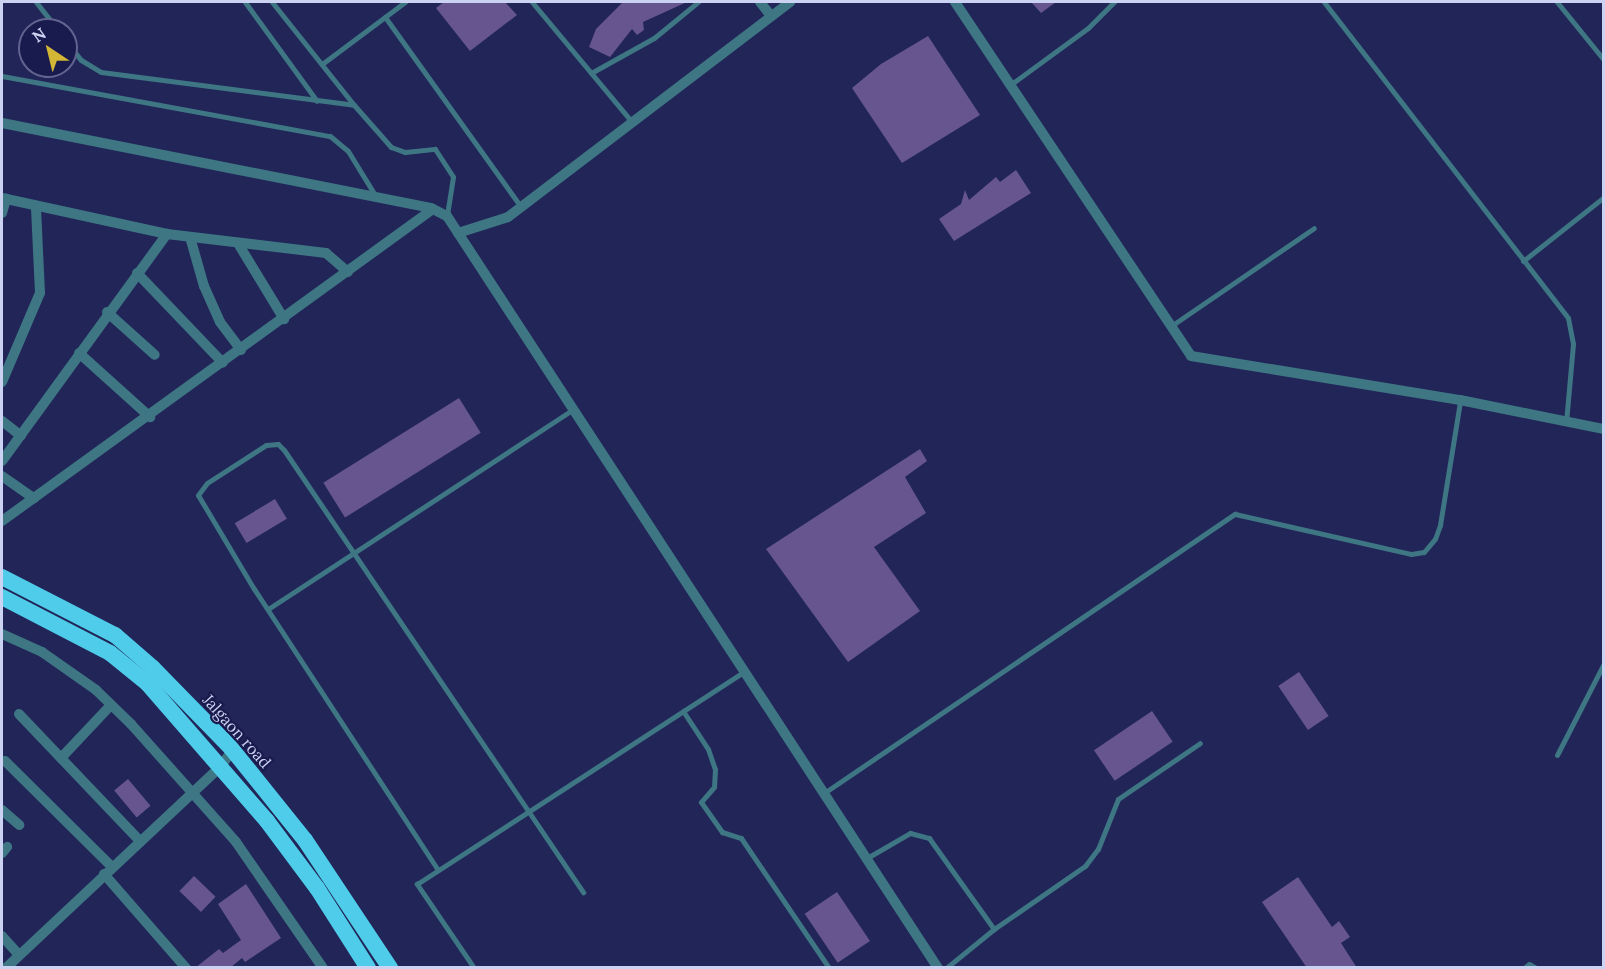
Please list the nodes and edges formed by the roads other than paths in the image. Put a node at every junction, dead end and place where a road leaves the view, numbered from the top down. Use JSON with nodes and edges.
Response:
{"nodes":[{"id":1,"x":36,"y":2,"type":"edge"},
{"id":2,"x":245,"y":2,"type":"edge"},
{"id":3,"x":272,"y":2,"type":"edge"},
{"id":4,"x":405,"y":2,"type":"edge"},
{"id":5,"x":532,"y":2,"type":"edge"},
{"id":6,"x":698,"y":2,"type":"edge"},
{"id":7,"x":760,"y":2,"type":"edge"},
{"id":8,"x":790,"y":2,"type":"edge"},
{"id":9,"x":955,"y":2,"type":"edge"},
{"id":10,"x":1114,"y":2,"type":"edge"},
{"id":11,"x":1324,"y":2,"type":"edge"},
{"id":12,"x":1557,"y":2,"type":"edge"},
{"id":13,"x":771,"y":16,"type":"junction"},
{"id":14,"x":386,"y":17,"type":"junction"},
{"id":15,"x":49,"y":18,"type":"edge"},
{"id":16,"x":78,"y":56,"type":"edge"},
{"id":17,"x":1604,"y":60,"type":"edge"},
{"id":18,"x":322,"y":64,"type":"junction"},
{"id":19,"x":591,"y":73,"type":"junction"},
{"id":20,"x":2,"y":76,"type":"edge"},
{"id":21,"x":1010,"y":85,"type":"junction"},
{"id":22,"x":317,"y":101,"type":"junction"},
{"id":23,"x":354,"y":105,"type":"junction"},
{"id":24,"x":632,"y":122,"type":"junction"},
{"id":25,"x":2,"y":123,"type":"edge"},
{"id":26,"x":376,"y":197,"type":"junction"},
{"id":27,"x":1604,"y":197,"type":"edge"},
{"id":28,"x":4,"y":199,"type":"edge"},
{"id":29,"x":36,"y":207,"type":"junction"},
{"id":30,"x":521,"y":207,"type":"junction"},
{"id":31,"x":433,"y":209,"type":"junction"},
{"id":32,"x":2,"y":213,"type":"edge"},
{"id":33,"x":447,"y":216,"type":"junction"},
{"id":34,"x":1314,"y":228,"type":"dead end"},
{"id":35,"x":458,"y":233,"type":"junction"},
{"id":36,"x":167,"y":234,"type":"junction"},
{"id":37,"x":190,"y":237,"type":"junction"},
{"id":38,"x":239,"y":245,"type":"junction"},
{"id":39,"x":1523,"y":261,"type":"junction"},
{"id":40,"x":348,"y":272,"type":"junction"},
{"id":41,"x":137,"y":273,"type":"junction"},
{"id":42,"x":107,"y":312,"type":"junction"},
{"id":43,"x":284,"y":319,"type":"junction"},
{"id":44,"x":1171,"y":326,"type":"junction"},
{"id":45,"x":241,"y":350,"type":"junction"},
{"id":46,"x":79,"y":353,"type":"junction"},
{"id":47,"x":156,"y":355,"type":"dead end"},
{"id":48,"x":223,"y":363,"type":"junction"},
{"id":49,"x":2,"y":382,"type":"edge"},
{"id":50,"x":1460,"y":400,"type":"junction"},
{"id":51,"x":571,"y":411,"type":"junction"},
{"id":52,"x":150,"y":417,"type":"junction"},
{"id":53,"x":2,"y":421,"type":"edge"},
{"id":54,"x":1566,"y":422,"type":"junction"},
{"id":55,"x":1604,"y":429,"type":"edge"},
{"id":56,"x":21,"y":436,"type":"junction"},
{"id":57,"x":2,"y":462,"type":"edge"},
{"id":58,"x":2,"y":476,"type":"edge"},
{"id":59,"x":34,"y":498,"type":"junction"},
{"id":60,"x":2,"y":521,"type":"edge"},
{"id":61,"x":352,"y":554,"type":"junction"},
{"id":62,"x":2,"y":577,"type":"edge"},
{"id":63,"x":2,"y":597,"type":"edge"},
{"id":64,"x":268,"y":609,"type":"junction"},
{"id":65,"x":2,"y":634,"type":"edge"},
{"id":66,"x":1604,"y":663,"type":"edge"},
{"id":67,"x":742,"y":672,"type":"junction"},
{"id":68,"x":111,"y":705,"type":"junction"},
{"id":69,"x":683,"y":711,"type":"junction"},
{"id":70,"x":19,"y":714,"type":"dead end"},
{"id":71,"x":1200,"y":743,"type":"dead end"},
{"id":72,"x":233,"y":750,"type":"junction"},
{"id":73,"x":1557,"y":754,"type":"dead end"},
{"id":74,"x":61,"y":758,"type":"junction"},
{"id":75,"x":5,"y":761,"type":"dead end"},
{"id":76,"x":220,"y":767,"type":"junction"},
{"id":77,"x":191,"y":792,"type":"junction"},
{"id":78,"x":822,"y":794,"type":"junction"},
{"id":79,"x":2,"y":810,"type":"edge"},
{"id":80,"x":526,"y":812,"type":"junction"},
{"id":81,"x":19,"y":825,"type":"dead end"},
{"id":82,"x":140,"y":841,"type":"junction"},
{"id":83,"x":866,"y":859,"type":"junction"},
{"id":84,"x":438,"y":870,"type":"junction"},
{"id":85,"x":108,"y":871,"type":"junction"},
{"id":86,"x":583,"y":892,"type":"dead end"},
{"id":87,"x":994,"y":929,"type":"junction"},
{"id":88,"x":2,"y":936,"type":"edge"},
{"id":89,"x":19,"y":955,"type":"junction"},
{"id":90,"x":177,"y":957,"type":"junction"},
{"id":91,"x":6,"y":968,"type":"edge"},
{"id":92,"x":168,"y":968,"type":"edge"},
{"id":93,"x":186,"y":968,"type":"edge"},
{"id":94,"x":323,"y":968,"type":"edge"},
{"id":95,"x":368,"y":968,"type":"edge"},
{"id":96,"x":390,"y":968,"type":"edge"},
{"id":97,"x":474,"y":968,"type":"edge"},
{"id":98,"x":829,"y":968,"type":"edge"},
{"id":99,"x":938,"y":968,"type":"edge"},
{"id":100,"x":946,"y":968,"type":"edge"},
{"id":101,"x":1524,"y":968,"type":"edge"},
{"id":102,"x":1536,"y":968,"type":"edge"}],
"edges":[{"from":1,"to":15,"type":"lane"},
{"from":2,"to":22,"type":"lane"},
{"from":3,"to":18,"type":"lane"},
{"from":4,"to":14,"type":"lane"},
{"from":5,"to":19,"type":"lane"},
{"from":6,"to":19,"type":"lane"},
{"from":7,"to":13,"type":"street"},
{"from":8,"to":13,"type":"street"},
{"from":9,"to":21,"type":"street"},
{"from":10,"to":21,"type":"lane"},
{"from":11,"to":39,"type":"lane"},
{"from":12,"to":17,"type":"lane"},
{"from":13,"to":24,"type":"street"},
{"from":14,"to":18,"type":"lane"},
{"from":14,"to":30,"type":"lane"},
{"from":16,"to":22,"type":"lane"},
{"from":18,"to":23,"type":"lane"},
{"from":19,"to":24,"type":"lane"},
{"from":20,"to":26,"type":"lane"},
{"from":21,"to":44,"type":"street"},
{"from":22,"to":23,"type":"lane"},
{"from":23,"to":33,"type":"lane"},
{"from":24,"to":30,"type":"street"},
{"from":25,"to":26,"type":"street"},
{"from":26,"to":31,"type":"street"},
{"from":27,"to":39,"type":"lane"},
{"from":28,"to":29,"type":"street"},
{"from":28,"to":32,"type":"street"},
{"from":29,"to":36,"type":"street"},
{"from":29,"to":49,"type":"street"},
{"from":30,"to":35,"type":"street"},
{"from":31,"to":33,"type":"street"},
{"from":31,"to":40,"type":"street"},
{"from":33,"to":35,"type":"street"},
{"from":34,"to":44,"type":"lane"},
{"from":35,"to":51,"type":"street"},
{"from":36,"to":37,"type":"street"},
{"from":36,"to":41,"type":"street"},
{"from":37,"to":38,"type":"street"},
{"from":37,"to":45,"type":"street"},
{"from":38,"to":40,"type":"street"},
{"from":38,"to":43,"type":"street"},
{"from":39,"to":54,"type":"lane"},
{"from":40,"to":43,"type":"street"},
{"from":41,"to":42,"type":"street"},
{"from":41,"to":48,"type":"street"},
{"from":42,"to":46,"type":"street"},
{"from":42,"to":47,"type":"street"},
{"from":43,"to":45,"type":"street"},
{"from":44,"to":50,"type":"street"},
{"from":45,"to":48,"type":"street"},
{"from":46,"to":52,"type":"street"},
{"from":46,"to":56,"type":"street"},
{"from":48,"to":52,"type":"street"},
{"from":50,"to":54,"type":"street"},
{"from":50,"to":78,"type":"lane"},
{"from":51,"to":61,"type":"lane"},
{"from":51,"to":67,"type":"street"},
{"from":52,"to":59,"type":"street"},
{"from":53,"to":56,"type":"street"},
{"from":54,"to":55,"type":"street"},
{"from":56,"to":57,"type":"street"},
{"from":58,"to":59,"type":"street"},
{"from":59,"to":60,"type":"street"},
{"from":61,"to":64,"type":"lane"},
{"from":61,"to":64,"type":"lane"},
{"from":61,"to":80,"type":"lane"},
{"from":62,"to":72,"type":"highway","name":"Jalgaon road"},
{"from":63,"to":76,"type":"highway"},
{"from":64,"to":84,"type":"lane"},
{"from":65,"to":68,"type":"street"},
{"from":66,"to":73,"type":"lane"},
{"from":67,"to":69,"type":"lane"},
{"from":67,"to":78,"type":"street"},
{"from":68,"to":74,"type":"street"},
{"from":68,"to":77,"type":"street"},
{"from":69,"to":80,"type":"lane"},
{"from":69,"to":98,"type":"lane"},
{"from":70,"to":74,"type":"street"},
{"from":71,"to":87,"type":"lane"},
{"from":72,"to":76,"type":"street"},
{"from":72,"to":96,"type":"highway","name":"Jalgaon road"},
{"from":74,"to":82,"type":"street"},
{"from":75,"to":85,"type":"street"},
{"from":76,"to":77,"type":"street"},
{"from":76,"to":95,"type":"highway"},
{"from":77,"to":82,"type":"street"},
{"from":77,"to":94,"type":"street"},
{"from":78,"to":83,"type":"street"},
{"from":79,"to":81,"type":"street"},
{"from":80,"to":84,"type":"lane"},
{"from":80,"to":86,"type":"lane"},
{"from":82,"to":85,"type":"street"},
{"from":83,"to":87,"type":"lane"},
{"from":83,"to":99,"type":"street"},
{"from":84,"to":97,"type":"lane"},
{"from":85,"to":89,"type":"street"},
{"from":85,"to":90,"type":"street"},
{"from":87,"to":100,"type":"lane"},
{"from":88,"to":89,"type":"street"},
{"from":89,"to":91,"type":"street"},
{"from":90,"to":92,"type":"street"},
{"from":90,"to":93,"type":"street"},
{"from":101,"to":102,"type":"lane"}]}
